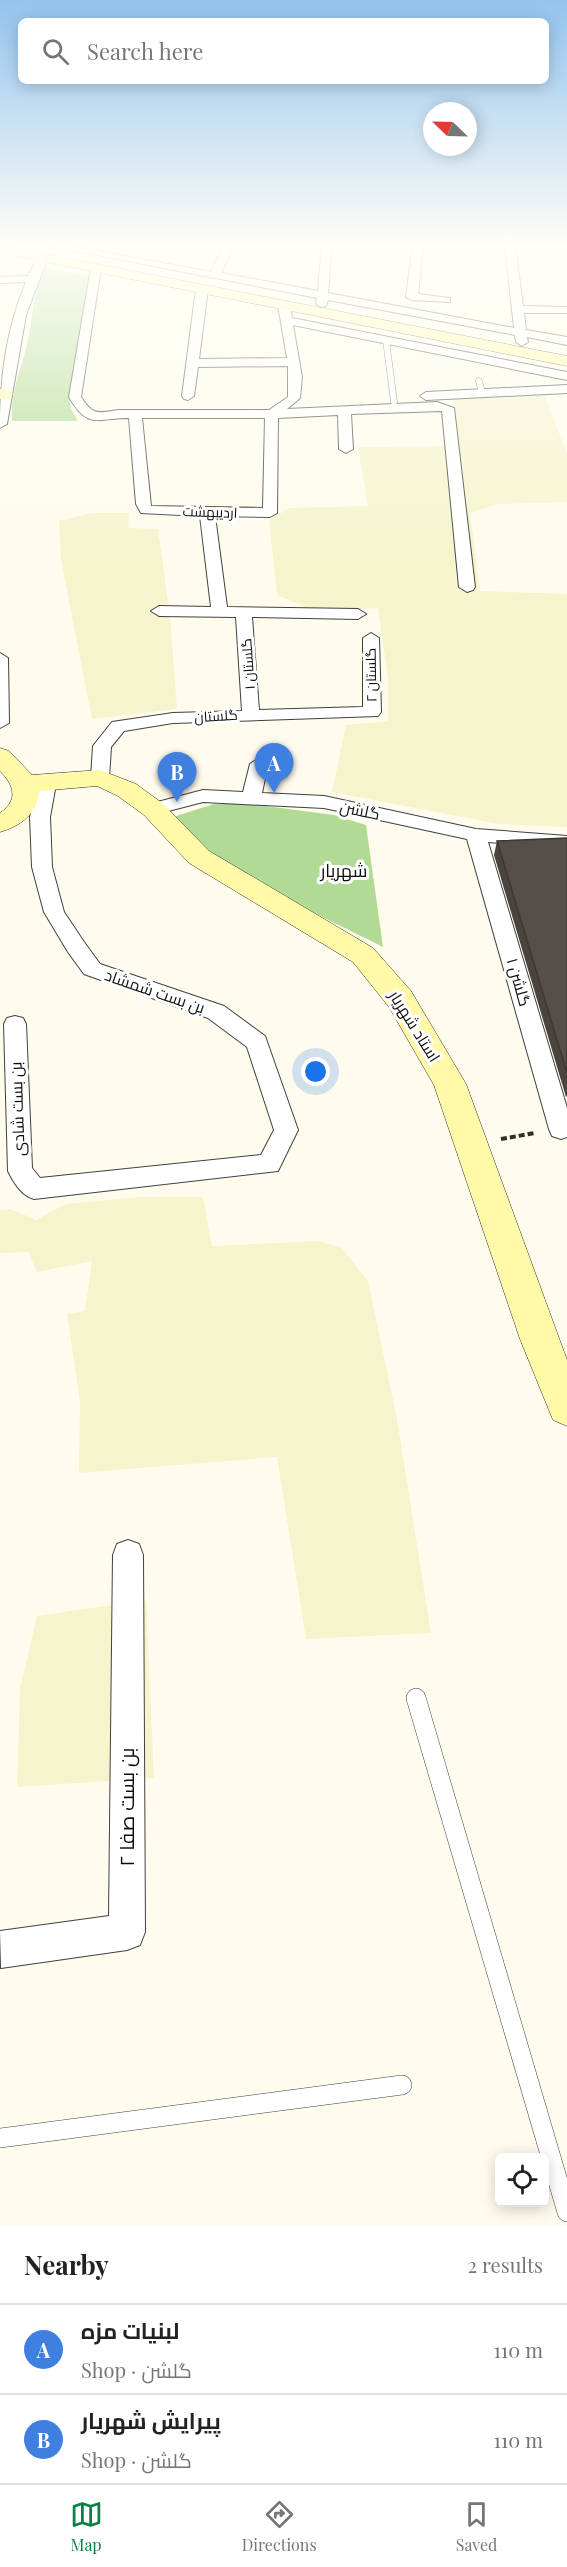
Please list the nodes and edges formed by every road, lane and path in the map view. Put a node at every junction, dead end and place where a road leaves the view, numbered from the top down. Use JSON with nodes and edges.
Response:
{"nodes":[{"id":1,"x":13,"y":349,"type":"edge"},
{"id":2,"x":83,"y":349,"type":"edge"},
{"id":3,"x":194,"y":349,"type":"edge"},
{"id":4,"x":292,"y":349,"type":"edge"},
{"id":5,"x":387,"y":349,"type":"edge"},
{"id":6,"x":430,"y":349,"type":"edge"},
{"id":7,"x":496,"y":349,"type":"edge"},
{"id":8,"x":567,"y":361,"type":"edge"},
{"id":9,"x":294,"y":362,"type":"junction"},
{"id":10,"x":192,"y":363,"type":"junction"},
{"id":11,"x":567,"y":376,"type":"edge"},
{"id":12,"x":567,"y":389,"type":"edge"},
{"id":13,"x":2,"y":394,"type":"edge"},
{"id":14,"x":188,"y":396,"type":"dead end"},
{"id":15,"x":394,"y":399,"type":"joint"},
{"id":16,"x":344,"y":411,"type":"junction"},
{"id":17,"x":273,"y":414,"type":"junction"},
{"id":18,"x":135,"y":415,"type":"junction"},
{"id":19,"x":0,"y":424,"type":"edge"},
{"id":20,"x":345,"y":449,"type":"dead end"},
{"id":21,"x":207,"y":513,"type":"junction"},
{"id":22,"x":467,"y":587,"type":"dead end"},
{"id":23,"x":159,"y":611,"type":"dead end"},
{"id":24,"x":244,"y":613,"type":"junction"},
{"id":25,"x":220,"y":614,"type":"junction"},
{"id":26,"x":358,"y":614,"type":"dead end"},
{"id":27,"x":370,"y":638,"type":"dead end"},
{"id":28,"x":0,"y":657,"type":"edge"},
{"id":29,"x":372,"y":712,"type":"joint"},
{"id":30,"x":0,"y":715,"type":"edge"},
{"id":31,"x":252,"y":715,"type":"junction"},
{"id":32,"x":0,"y":756,"type":"edge"},
{"id":33,"x":259,"y":764,"type":"dead end"},
{"id":34,"x":100,"y":778,"type":"junction"},
{"id":35,"x":36,"y":783,"type":"junction"},
{"id":36,"x":251,"y":799,"type":"junction"},
{"id":37,"x":153,"y":809,"type":"junction"},
{"id":38,"x":0,"y":823,"type":"edge"},
{"id":39,"x":476,"y":835,"type":"junction"},
{"id":40,"x":567,"y":842,"type":"edge"},
{"id":41,"x":15,"y":1024,"type":"dead end"},
{"id":42,"x":561,"y":1129,"type":"joint"},
{"id":43,"x":471,"y":1144,"type":"junction"},
{"id":44,"x":34,"y":1189,"type":"joint"},
{"id":45,"x":567,"y":1407,"type":"edge"},
{"id":46,"x":129,"y":1555,"type":"dead end"},
{"id":47,"x":416,"y":1698,"type":"dead end"},
{"id":48,"x":0,"y":1950,"type":"edge"},
{"id":49,"x":402,"y":2085,"type":"dead end"},
{"id":50,"x":0,"y":2138,"type":"edge"},
{"id":51,"x":567,"y":2212,"type":"edge"}],
"edges":[{"from":1,"to":13,"type":"street"},
{"from":2,"to":18,"type":"street"},
{"from":3,"to":10,"type":"street"},
{"from":4,"to":9,"type":"street"},
{"from":5,"to":15,"type":"lane"},
{"from":6,"to":11,"type":"street"},
{"from":7,"to":8,"type":"main road"},
{"from":9,"to":10,"type":"street"},
{"from":9,"to":17,"type":"street"},
{"from":10,"to":14,"type":"street"},
{"from":12,"to":15,"type":"street"},
{"from":13,"to":19,"type":"street"},
{"from":16,"to":17,"type":"street"},
{"from":16,"to":20,"type":"street"},
{"from":16,"to":22,"type":"street"},
{"from":17,"to":18,"type":"street"},
{"from":17,"to":21,"type":"street","name":"اردیبهشت"},
{"from":18,"to":21,"type":"street","name":"اردیبهشت"},
{"from":21,"to":25,"type":"street"},
{"from":23,"to":25,"type":"street"},
{"from":24,"to":25,"type":"street"},
{"from":24,"to":26,"type":"street"},
{"from":24,"to":31,"type":"street","name":"گلستان ۱"},
{"from":27,"to":29,"type":"street","name":"گلستان ۲"},
{"from":28,"to":30,"type":"street"},
{"from":29,"to":31,"type":"street","name":"گلستان"},
{"from":31,"to":34,"type":"street","name":"گلستان"},
{"from":32,"to":35,"type":"main road"},
{"from":33,"to":36,"type":"street"},
{"from":34,"to":35,"type":"main road"},
{"from":34,"to":37,"type":"main road","name":"استاد شهریار"},
{"from":35,"to":38,"type":"main road"},
{"from":35,"to":44,"type":"street","name":"بن بست شمشاد"},
{"from":36,"to":37,"type":"street","name":"گلشن"},
{"from":36,"to":39,"type":"street","name":"گلشن"},
{"from":37,"to":43,"type":"main road","name":"استاد شهریار"},
{"from":39,"to":40,"type":"street","name":"گلشن"},
{"from":39,"to":42,"type":"street","name":"گلشن ۱"},
{"from":41,"to":44,"type":"street","name":"بن بست شادی"},
{"from":42,"to":43,"type":"path"},
{"from":43,"to":45,"type":"main road","name":"استاد شهریار"},
{"from":46,"to":48,"type":"street","name":"بن بست صفا ۲"},
{"from":47,"to":51,"type":"lane"},
{"from":49,"to":50,"type":"lane"}]}
